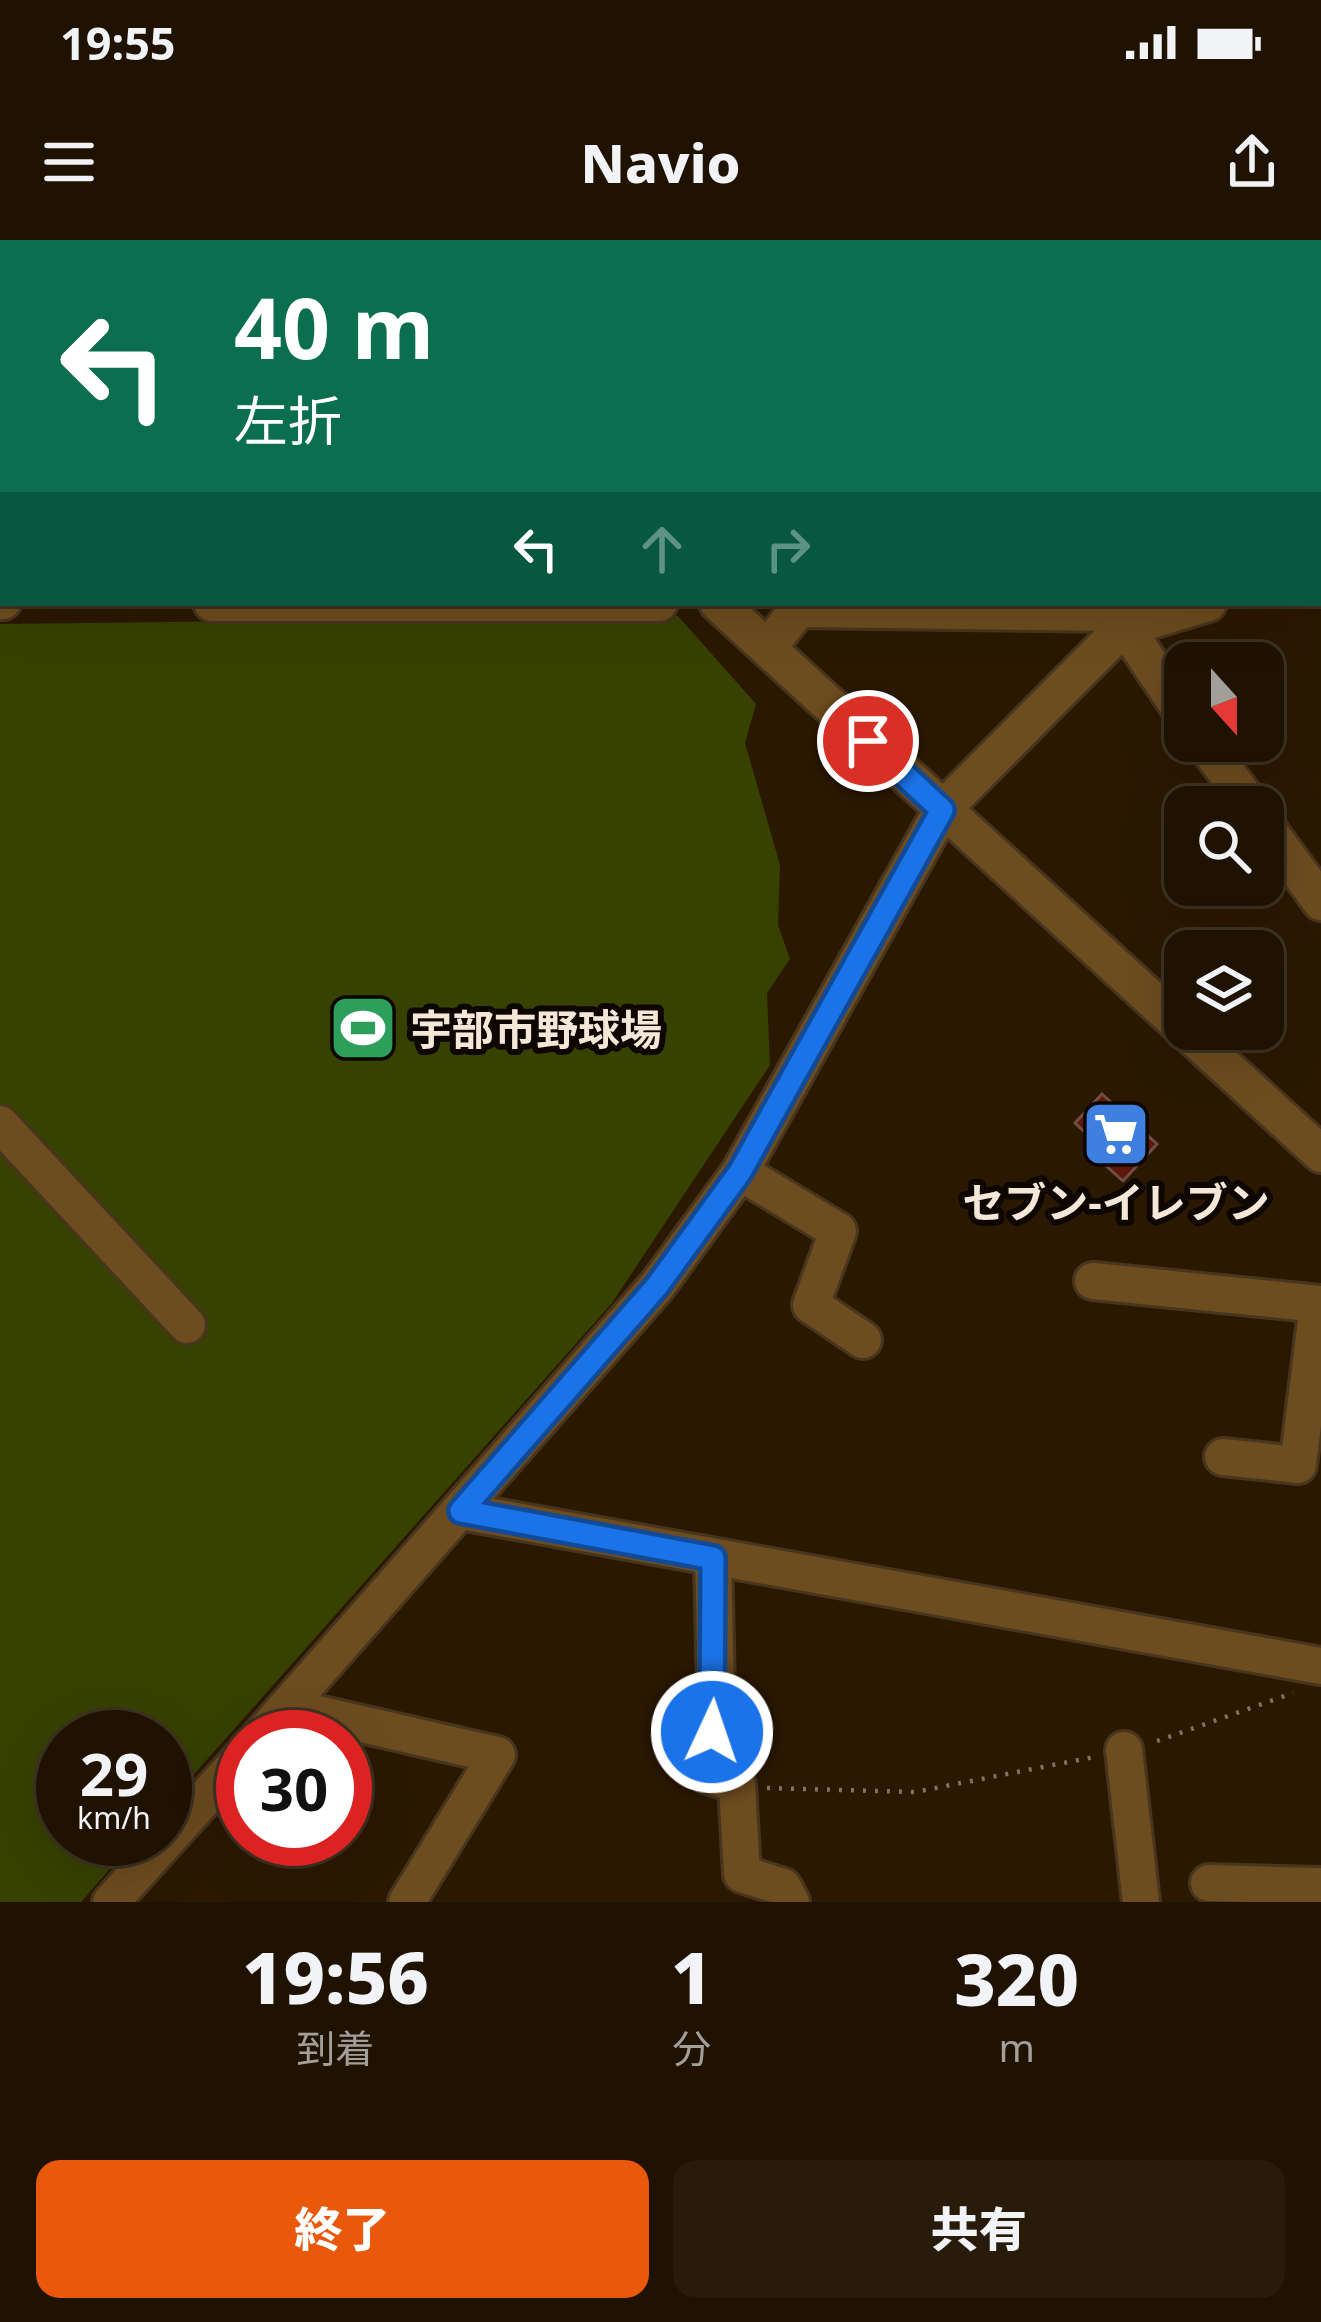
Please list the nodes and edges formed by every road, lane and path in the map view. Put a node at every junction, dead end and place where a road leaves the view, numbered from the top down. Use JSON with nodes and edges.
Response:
{"nodes":[{"id":1,"x":721,"y":606,"type":"edge"},
{"id":2,"x":808,"y":606,"type":"edge"},
{"id":3,"x":1185,"y":606,"type":"edge"},
{"id":4,"x":941,"y":607,"type":"edge"},
{"id":5,"x":1116,"y":615,"type":"edge"},
{"id":6,"x":768,"y":648,"type":"junction"},
{"id":7,"x":1164,"y":685,"type":"edge"},
{"id":8,"x":942,"y":810,"type":"junction"},
{"id":9,"x":1284,"y":852,"type":"edge"},
{"id":10,"x":1321,"y":902,"type":"edge"},
{"id":11,"x":0,"y":1124,"type":"edge"},
{"id":12,"x":1321,"y":1154,"type":"edge"},
{"id":13,"x":740,"y":1172,"type":"junction"},
{"id":14,"x":1093,"y":1281,"type":"dead end"},
{"id":15,"x":1319,"y":1304,"type":"edge"},
{"id":16,"x":188,"y":1325,"type":"dead end"},
{"id":17,"x":863,"y":1340,"type":"dead end"},
{"id":18,"x":1223,"y":1456,"type":"dead end"},
{"id":19,"x":461,"y":1511,"type":"junction"},
{"id":20,"x":713,"y":1558,"type":"junction"},
{"id":21,"x":1318,"y":1665,"type":"edge"},
{"id":22,"x":287,"y":1707,"type":"junction"},
{"id":23,"x":284,"y":1710,"type":"edge"},
{"id":24,"x":1124,"y":1750,"type":"junction"},
{"id":25,"x":737,"y":1785,"type":"junction"},
{"id":26,"x":216,"y":1786,"type":"edge"},
{"id":27,"x":1209,"y":1883,"type":"dead end"},
{"id":28,"x":1321,"y":1886,"type":"edge"},
{"id":29,"x":111,"y":1902,"type":"edge"},
{"id":30,"x":407,"y":1902,"type":"edge"},
{"id":31,"x":791,"y":1902,"type":"edge"},
{"id":32,"x":1142,"y":1902,"type":"edge"}],
"edges":[{"from":1,"to":6,"type":"street"},
{"from":2,"to":4,"type":"street"},
{"from":2,"to":6,"type":"street"},
{"from":3,"to":5,"type":"street"},
{"from":4,"to":5,"type":"street"},
{"from":5,"to":7,"type":"street"},
{"from":5,"to":8,"type":"street"},
{"from":6,"to":8,"type":"street"},
{"from":8,"to":12,"type":"street"},
{"from":8,"to":13,"type":"street"},
{"from":9,"to":10,"type":"street"},
{"from":11,"to":16,"type":"street"},
{"from":13,"to":17,"type":"street"},
{"from":13,"to":19,"type":"street"},
{"from":14,"to":15,"type":"street"},
{"from":15,"to":18,"type":"street"},
{"from":19,"to":20,"type":"street"},
{"from":19,"to":22,"type":"street"},
{"from":20,"to":21,"type":"street"},
{"from":20,"to":25,"type":"street"},
{"from":21,"to":24,"type":"path"},
{"from":22,"to":23,"type":"street"},
{"from":22,"to":30,"type":"street"},
{"from":24,"to":25,"type":"path"},
{"from":24,"to":32,"type":"street"},
{"from":25,"to":31,"type":"street"},
{"from":26,"to":29,"type":"street"},
{"from":27,"to":28,"type":"street"}]}
